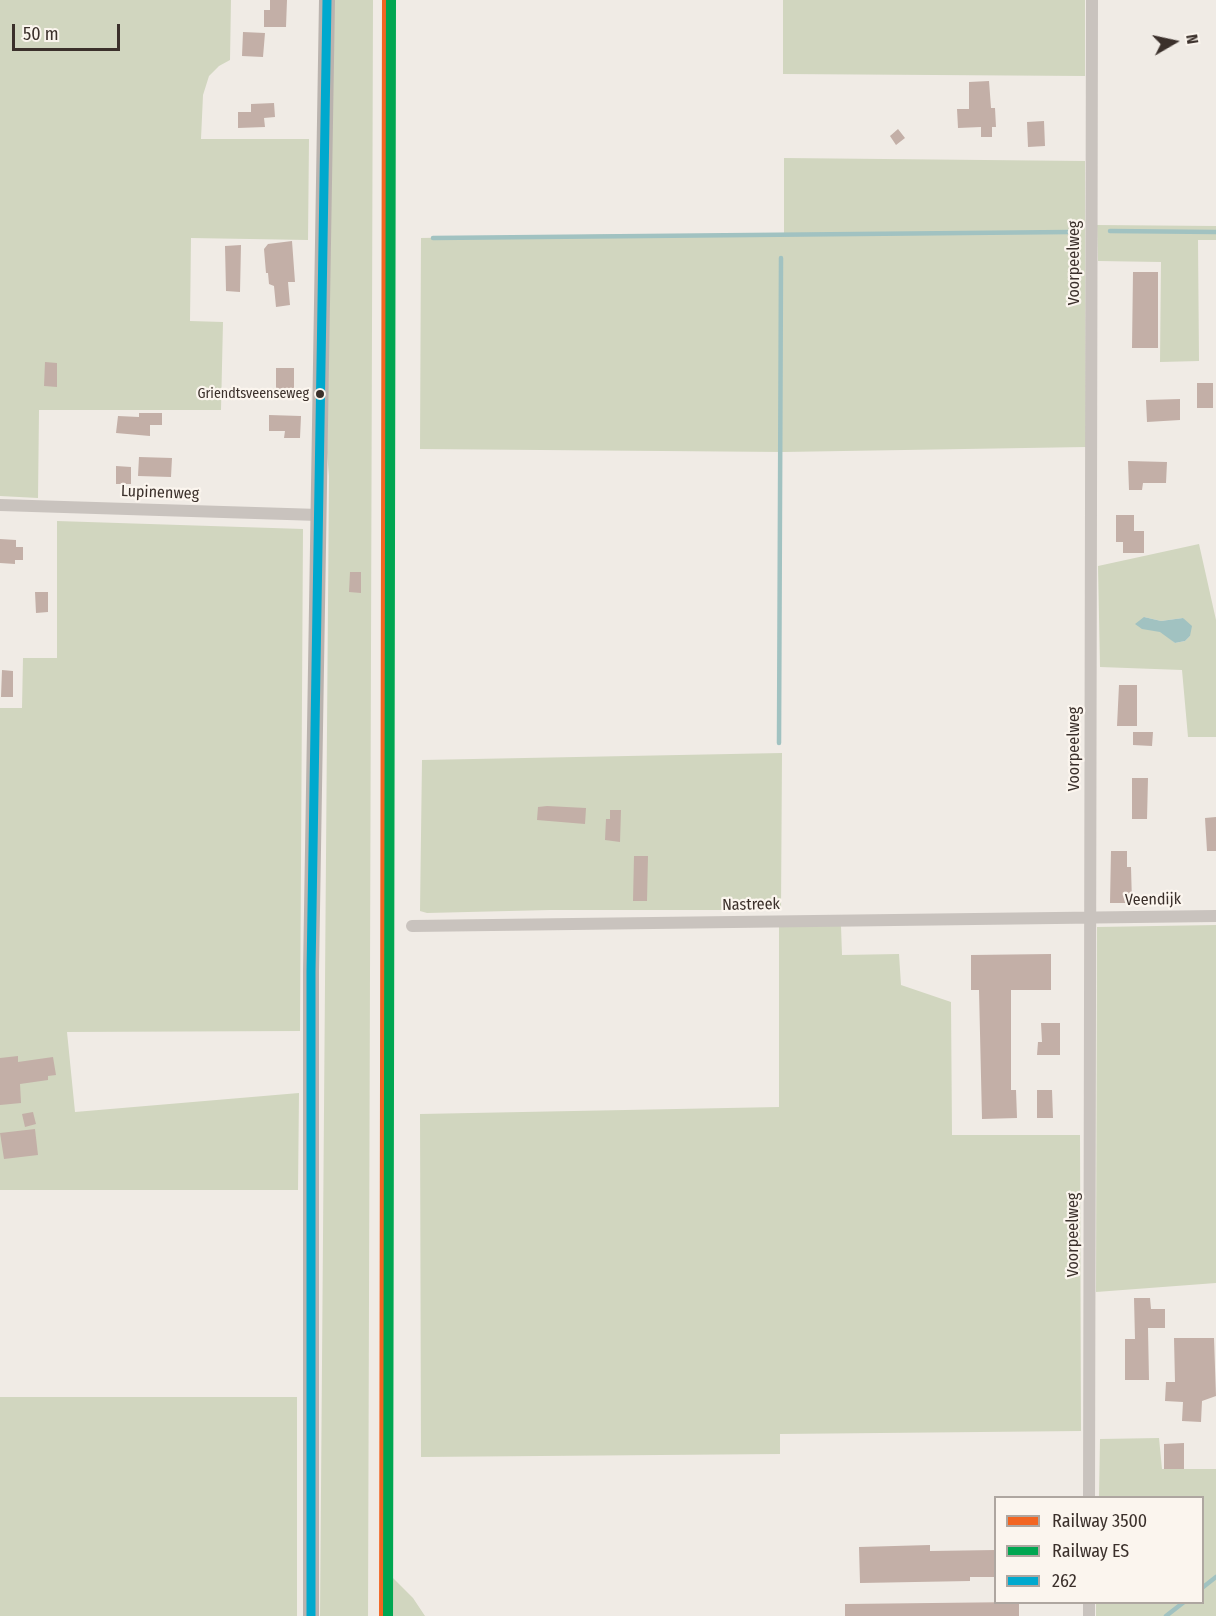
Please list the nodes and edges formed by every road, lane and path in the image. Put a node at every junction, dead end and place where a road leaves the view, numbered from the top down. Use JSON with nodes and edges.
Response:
{"nodes":[{"id":1,"x":327,"y":0,"type":"edge"},
{"id":2,"x":1092,"y":0,"type":"edge"},
{"id":3,"x":0,"y":505,"type":"edge"},
{"id":4,"x":319,"y":515,"type":"junction"},
{"id":5,"x":1216,"y":916,"type":"edge"},
{"id":6,"x":1091,"y":918,"type":"junction"},
{"id":7,"x":412,"y":926,"type":"dead end"},
{"id":8,"x":1089,"y":1496,"type":"edge"},
{"id":9,"x":311,"y":1616,"type":"edge"}],
"edges":[{"from":1,"to":4,"type":"street"},
{"from":2,"to":6,"type":"street","name":"Voorpeelweg"},
{"from":3,"to":4,"type":"street","name":"Lupinenweg"},
{"from":4,"to":9,"type":"street"},
{"from":5,"to":6,"type":"street","name":"Veendijk"},
{"from":6,"to":7,"type":"street","name":"Nastreek"},
{"from":6,"to":8,"type":"street","name":"Voorpeelweg"}]}
